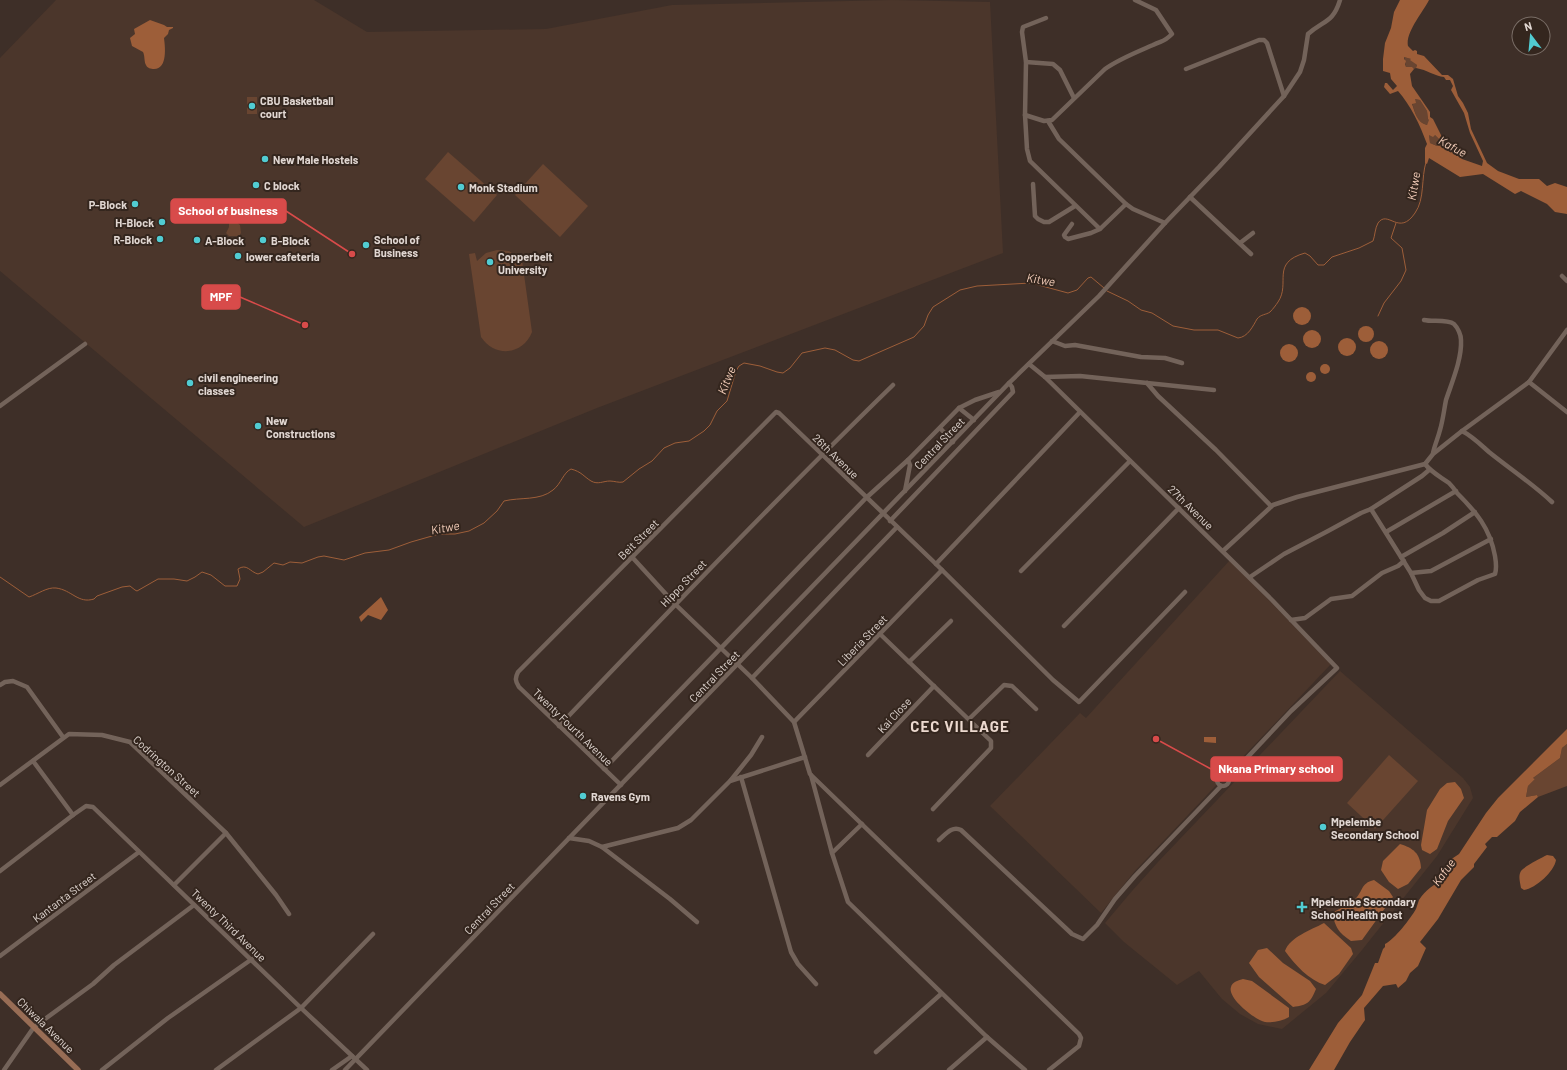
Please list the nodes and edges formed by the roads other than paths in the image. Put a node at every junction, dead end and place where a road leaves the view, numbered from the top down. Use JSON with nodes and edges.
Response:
{"nodes":[{"id":1,"x":1135,"y":0,"type":"edge"},
{"id":2,"x":1340,"y":0,"type":"edge"},
{"id":3,"x":1046,"y":18,"type":"dead end"},
{"id":4,"x":1026,"y":62,"type":"junction"},
{"id":5,"x":1186,"y":69,"type":"dead end"},
{"id":6,"x":1284,"y":96,"type":"junction"},
{"id":7,"x":1074,"y":98,"type":"junction"},
{"id":8,"x":1025,"y":115,"type":"junction"},
{"id":9,"x":1048,"y":121,"type":"junction"},
{"id":10,"x":1033,"y":184,"type":"dead end"},
{"id":11,"x":1190,"y":197,"type":"junction"},
{"id":12,"x":1126,"y":204,"type":"junction"},
{"id":13,"x":1075,"y":206,"type":"junction"},
{"id":14,"x":1165,"y":223,"type":"junction"},
{"id":15,"x":1072,"y":224,"type":"dead end"},
{"id":16,"x":1100,"y":229,"type":"junction"},
{"id":17,"x":1253,"y":233,"type":"dead end"},
{"id":18,"x":1240,"y":243,"type":"junction"},
{"id":19,"x":1251,"y":254,"type":"dead end"},
{"id":20,"x":1562,"y":276,"type":"dead end"},
{"id":21,"x":1567,"y":281,"type":"edge"},
{"id":22,"x":1424,"y":320,"type":"dead end"},
{"id":23,"x":1567,"y":330,"type":"edge"},
{"id":24,"x":1052,"y":341,"type":"junction"},
{"id":25,"x":85,"y":344,"type":"dead end"},
{"id":26,"x":1182,"y":363,"type":"dead end"},
{"id":27,"x":1029,"y":364,"type":"junction"},
{"id":28,"x":1045,"y":377,"type":"junction"},
{"id":29,"x":1529,"y":382,"type":"junction"},
{"id":30,"x":1009,"y":383,"type":"junction"},
{"id":31,"x":1147,"y":383,"type":"junction"},
{"id":32,"x":893,"y":385,"type":"dead end"},
{"id":33,"x":1214,"y":390,"type":"dead end"},
{"id":34,"x":1000,"y":392,"type":"junction"},
{"id":35,"x":0,"y":406,"type":"edge"},
{"id":36,"x":959,"y":408,"type":"junction"},
{"id":37,"x":776,"y":412,"type":"joint"},
{"id":38,"x":1080,"y":412,"type":"junction"},
{"id":39,"x":1567,"y":412,"type":"edge"},
{"id":40,"x":974,"y":420,"type":"junction"},
{"id":41,"x":940,"y":428,"type":"junction"},
{"id":42,"x":1462,"y":430,"type":"junction"},
{"id":43,"x":953,"y":442,"type":"junction"},
{"id":44,"x":1433,"y":454,"type":"junction"},
{"id":45,"x":821,"y":455,"type":"junction"},
{"id":46,"x":908,"y":460,"type":"junction"},
{"id":47,"x":1130,"y":461,"type":"junction"},
{"id":48,"x":1425,"y":464,"type":"junction"},
{"id":49,"x":1429,"y":470,"type":"junction"},
{"id":50,"x":905,"y":491,"type":"junction"},
{"id":51,"x":1456,"y":491,"type":"junction"},
{"id":52,"x":866,"y":498,"type":"junction"},
{"id":53,"x":1552,"y":502,"type":"dead end"},
{"id":54,"x":1271,"y":506,"type":"junction"},
{"id":55,"x":1179,"y":508,"type":"junction"},
{"id":56,"x":1371,"y":509,"type":"junction"},
{"id":57,"x":1475,"y":512,"type":"junction"},
{"id":58,"x":883,"y":514,"type":"junction"},
{"id":59,"x":890,"y":521,"type":"junction"},
{"id":60,"x":897,"y":527,"type":"junction"},
{"id":61,"x":1386,"y":532,"type":"junction"},
{"id":62,"x":1491,"y":539,"type":"junction"},
{"id":63,"x":1223,"y":551,"type":"junction"},
{"id":64,"x":632,"y":557,"type":"junction"},
{"id":65,"x":1403,"y":559,"type":"junction"},
{"id":66,"x":936,"y":564,"type":"junction"},
{"id":67,"x":942,"y":570,"type":"junction"},
{"id":68,"x":1021,"y":571,"type":"dead end"},
{"id":69,"x":1411,"y":573,"type":"junction"},
{"id":70,"x":1250,"y":577,"type":"junction"},
{"id":71,"x":1185,"y":592,"type":"dead end"},
{"id":72,"x":675,"y":604,"type":"junction"},
{"id":73,"x":1291,"y":620,"type":"junction"},
{"id":74,"x":951,"y":621,"type":"dead end"},
{"id":75,"x":1064,"y":626,"type":"dead end"},
{"id":76,"x":880,"y":634,"type":"junction"},
{"id":77,"x":721,"y":648,"type":"junction"},
{"id":78,"x":909,"y":662,"type":"junction"},
{"id":79,"x":737,"y":664,"type":"junction"},
{"id":80,"x":752,"y":678,"type":"junction"},
{"id":81,"x":515,"y":680,"type":"joint"},
{"id":82,"x":0,"y":685,"type":"edge"},
{"id":83,"x":934,"y":686,"type":"junction"},
{"id":84,"x":1036,"y":708,"type":"dead end"},
{"id":85,"x":969,"y":719,"type":"junction"},
{"id":86,"x":794,"y":722,"type":"junction"},
{"id":87,"x":559,"y":726,"type":"junction"},
{"id":88,"x":63,"y":737,"type":"junction"},
{"id":89,"x":762,"y":738,"type":"dead end"},
{"id":90,"x":868,"y":755,"type":"dead end"},
{"id":91,"x":805,"y":757,"type":"junction"},
{"id":92,"x":33,"y":761,"type":"junction"},
{"id":93,"x":604,"y":769,"type":"junction"},
{"id":94,"x":810,"y":774,"type":"junction"},
{"id":95,"x":741,"y":777,"type":"junction"},
{"id":96,"x":1228,"y":778,"type":"junction"},
{"id":97,"x":730,"y":781,"type":"junction"},
{"id":98,"x":0,"y":785,"type":"edge"},
{"id":99,"x":621,"y":785,"type":"junction"},
{"id":100,"x":1221,"y":786,"type":"junction"},
{"id":101,"x":932,"y":809,"type":"dead end"},
{"id":102,"x":73,"y":815,"type":"junction"},
{"id":103,"x":862,"y":824,"type":"junction"},
{"id":104,"x":226,"y":833,"type":"junction"},
{"id":105,"x":569,"y":838,"type":"junction"},
{"id":106,"x":939,"y":840,"type":"dead end"},
{"id":107,"x":602,"y":847,"type":"junction"},
{"id":108,"x":139,"y":852,"type":"junction"},
{"id":109,"x":832,"y":853,"type":"junction"},
{"id":110,"x":0,"y":871,"type":"edge"},
{"id":111,"x":174,"y":885,"type":"junction"},
{"id":112,"x":194,"y":905,"type":"junction"},
{"id":113,"x":289,"y":914,"type":"dead end"},
{"id":114,"x":697,"y":922,"type":"dead end"},
{"id":115,"x":373,"y":934,"type":"dead end"},
{"id":116,"x":0,"y":956,"type":"edge"},
{"id":117,"x":252,"y":959,"type":"junction"},
{"id":118,"x":816,"y":984,"type":"dead end"},
{"id":119,"x":0,"y":994,"type":"edge"},
{"id":120,"x":941,"y":994,"type":"junction"},
{"id":121,"x":301,"y":1008,"type":"junction"},
{"id":122,"x":34,"y":1027,"type":"junction"},
{"id":123,"x":987,"y":1037,"type":"junction"},
{"id":124,"x":876,"y":1052,"type":"dead end"},
{"id":125,"x":353,"y":1058,"type":"junction"},
{"id":126,"x":4,"y":1070,"type":"edge"},
{"id":127,"x":78,"y":1070,"type":"edge"},
{"id":128,"x":102,"y":1070,"type":"edge"},
{"id":129,"x":216,"y":1070,"type":"edge"},
{"id":130,"x":332,"y":1070,"type":"edge"},
{"id":131,"x":345,"y":1070,"type":"edge"},
{"id":132,"x":367,"y":1070,"type":"edge"},
{"id":133,"x":949,"y":1070,"type":"edge"},
{"id":134,"x":1025,"y":1070,"type":"edge"},
{"id":135,"x":1049,"y":1070,"type":"edge"}],
"edges":[{"from":1,"to":7,"type":"street"},
{"from":2,"to":6,"type":"street","name":"Central Street"},
{"from":3,"to":4,"type":"street"},
{"from":4,"to":7,"type":"street"},
{"from":4,"to":8,"type":"street"},
{"from":5,"to":6,"type":"street"},
{"from":6,"to":11,"type":"street","name":"Central Street"},
{"from":7,"to":9,"type":"street"},
{"from":8,"to":9,"type":"street"},
{"from":8,"to":13,"type":"street"},
{"from":9,"to":12,"type":"street"},
{"from":10,"to":13,"type":"street"},
{"from":11,"to":14,"type":"street","name":"Central Street"},
{"from":11,"to":18,"type":"street"},
{"from":12,"to":14,"type":"street"},
{"from":12,"to":16,"type":"street"},
{"from":13,"to":16,"type":"street"},
{"from":14,"to":24,"type":"street","name":"Central Street"},
{"from":15,"to":16,"type":"street"},
{"from":17,"to":18,"type":"street"},
{"from":18,"to":19,"type":"street"},
{"from":20,"to":21,"type":"street"},
{"from":22,"to":44,"type":"street"},
{"from":23,"to":29,"type":"street"},
{"from":24,"to":26,"type":"street"},
{"from":24,"to":27,"type":"street","name":"Central Street"},
{"from":25,"to":35,"type":"street"},
{"from":27,"to":28,"type":"street","name":"27th Avenue"},
{"from":27,"to":30,"type":"street","name":"Central Street"},
{"from":28,"to":31,"type":"street"},
{"from":28,"to":38,"type":"street","name":"27th Avenue"},
{"from":29,"to":39,"type":"street"},
{"from":29,"to":42,"type":"street"},
{"from":30,"to":34,"type":"street","name":"Central Street"},
{"from":30,"to":59,"type":"street"},
{"from":31,"to":33,"type":"street"},
{"from":31,"to":54,"type":"street"},
{"from":32,"to":45,"type":"street","name":"Hippo Street"},
{"from":34,"to":36,"type":"street"},
{"from":34,"to":40,"type":"street","name":"Central Street"},
{"from":36,"to":40,"type":"street"},
{"from":36,"to":41,"type":"street"},
{"from":37,"to":45,"type":"street","name":"26th Avenue"},
{"from":37,"to":64,"type":"street","name":"Beit Street"},
{"from":38,"to":47,"type":"street","name":"27th Avenue"},
{"from":38,"to":66,"type":"street"},
{"from":40,"to":43,"type":"street","name":"Central Street"},
{"from":41,"to":43,"type":"street"},
{"from":41,"to":46,"type":"street"},
{"from":42,"to":44,"type":"street"},
{"from":42,"to":53,"type":"street"},
{"from":43,"to":50,"type":"street","name":"Central Street"},
{"from":44,"to":48,"type":"street"},
{"from":45,"to":52,"type":"street","name":"26th Avenue"},
{"from":45,"to":72,"type":"street","name":"Hippo Street"},
{"from":46,"to":50,"type":"street"},
{"from":46,"to":52,"type":"street"},
{"from":47,"to":55,"type":"street","name":"27th Avenue"},
{"from":47,"to":68,"type":"street"},
{"from":48,"to":49,"type":"street"},
{"from":48,"to":54,"type":"street"},
{"from":49,"to":51,"type":"street"},
{"from":49,"to":56,"type":"street"},
{"from":50,"to":58,"type":"street","name":"Central Street"},
{"from":51,"to":57,"type":"street"},
{"from":51,"to":61,"type":"street"},
{"from":52,"to":58,"type":"street","name":"26th Avenue"},
{"from":52,"to":77,"type":"street"},
{"from":54,"to":63,"type":"street"},
{"from":55,"to":63,"type":"street","name":"27th Avenue"},
{"from":55,"to":75,"type":"street"},
{"from":56,"to":61,"type":"street"},
{"from":56,"to":70,"type":"street"},
{"from":57,"to":62,"type":"street"},
{"from":57,"to":65,"type":"street"},
{"from":58,"to":59,"type":"street","name":"26th Avenue"},
{"from":58,"to":79,"type":"street","name":"Central Street"},
{"from":59,"to":60,"type":"street","name":"26th Avenue"},
{"from":60,"to":66,"type":"street","name":"26th Avenue"},
{"from":60,"to":80,"type":"street"},
{"from":61,"to":65,"type":"street"},
{"from":62,"to":69,"type":"street"},
{"from":62,"to":69,"type":"street"},
{"from":63,"to":70,"type":"street","name":"27th Avenue"},
{"from":64,"to":72,"type":"street"},
{"from":64,"to":81,"type":"street","name":"Beit Street"},
{"from":65,"to":69,"type":"street"},
{"from":65,"to":73,"type":"street"},
{"from":66,"to":67,"type":"street","name":"26th Avenue"},
{"from":67,"to":71,"type":"street","name":"26th Avenue"},
{"from":67,"to":76,"type":"street","name":"Liberia Street"},
{"from":70,"to":73,"type":"street","name":"27th Avenue"},
{"from":72,"to":77,"type":"street"},
{"from":72,"to":87,"type":"street","name":"Hippo Street"},
{"from":73,"to":96,"type":"street","name":"27th Avenue"},
{"from":74,"to":78,"type":"street"},
{"from":76,"to":78,"type":"street"},
{"from":76,"to":86,"type":"street","name":"Liberia Street"},
{"from":77,"to":79,"type":"street"},
{"from":77,"to":93,"type":"street"},
{"from":78,"to":83,"type":"street"},
{"from":79,"to":80,"type":"street"},
{"from":79,"to":99,"type":"street","name":"Central Street"},
{"from":80,"to":86,"type":"street"},
{"from":81,"to":87,"type":"street","name":"Twenty Fourth Avenue"},
{"from":82,"to":88,"type":"street"},
{"from":83,"to":85,"type":"street"},
{"from":83,"to":90,"type":"street","name":"Kai Close"},
{"from":84,"to":85,"type":"street"},
{"from":85,"to":101,"type":"street"},
{"from":86,"to":91,"type":"street"},
{"from":87,"to":93,"type":"street","name":"Twenty Fourth Avenue"},
{"from":88,"to":92,"type":"street"},
{"from":88,"to":104,"type":"street","name":"Codrington Street"},
{"from":89,"to":97,"type":"street"},
{"from":91,"to":94,"type":"street"},
{"from":91,"to":95,"type":"street"},
{"from":92,"to":98,"type":"street"},
{"from":92,"to":102,"type":"street"},
{"from":93,"to":99,"type":"street","name":"Twenty Fourth Avenue"},
{"from":94,"to":103,"type":"street"},
{"from":94,"to":109,"type":"street"},
{"from":95,"to":97,"type":"street"},
{"from":95,"to":118,"type":"street"},
{"from":96,"to":100,"type":"street"},
{"from":96,"to":100,"type":"street"},
{"from":97,"to":107,"type":"street"},
{"from":99,"to":105,"type":"street","name":"Central Street"},
{"from":100,"to":106,"type":"street"},
{"from":102,"to":108,"type":"street","name":"Twenty Third Avenue"},
{"from":102,"to":110,"type":"street"},
{"from":103,"to":109,"type":"street"},
{"from":103,"to":135,"type":"street"},
{"from":104,"to":111,"type":"street"},
{"from":104,"to":113,"type":"street","name":"Codrington Street"},
{"from":105,"to":107,"type":"street"},
{"from":105,"to":125,"type":"street","name":"Central Street"},
{"from":107,"to":114,"type":"street"},
{"from":108,"to":111,"type":"street","name":"Twenty Third Avenue"},
{"from":108,"to":116,"type":"street","name":"Kantanta Street"},
{"from":109,"to":120,"type":"street"},
{"from":111,"to":112,"type":"street","name":"Twenty Third Avenue"},
{"from":112,"to":117,"type":"street","name":"Twenty Third Avenue"},
{"from":112,"to":122,"type":"street"},
{"from":115,"to":121,"type":"street"},
{"from":117,"to":121,"type":"street","name":"Twenty Third Avenue"},
{"from":117,"to":128,"type":"street"},
{"from":119,"to":122,"type":"main road","name":"Chiwala Avenue"},
{"from":120,"to":123,"type":"street"},
{"from":120,"to":124,"type":"street"},
{"from":121,"to":125,"type":"street","name":"Twenty Third Avenue"},
{"from":121,"to":129,"type":"street"},
{"from":122,"to":126,"type":"street"},
{"from":122,"to":127,"type":"main road","name":"Chiwala Avenue"},
{"from":123,"to":133,"type":"street"},
{"from":123,"to":134,"type":"street"},
{"from":125,"to":130,"type":"street"},
{"from":125,"to":131,"type":"street","name":"Central Street"},
{"from":125,"to":132,"type":"street","name":"Twenty Third Avenue"}]}
